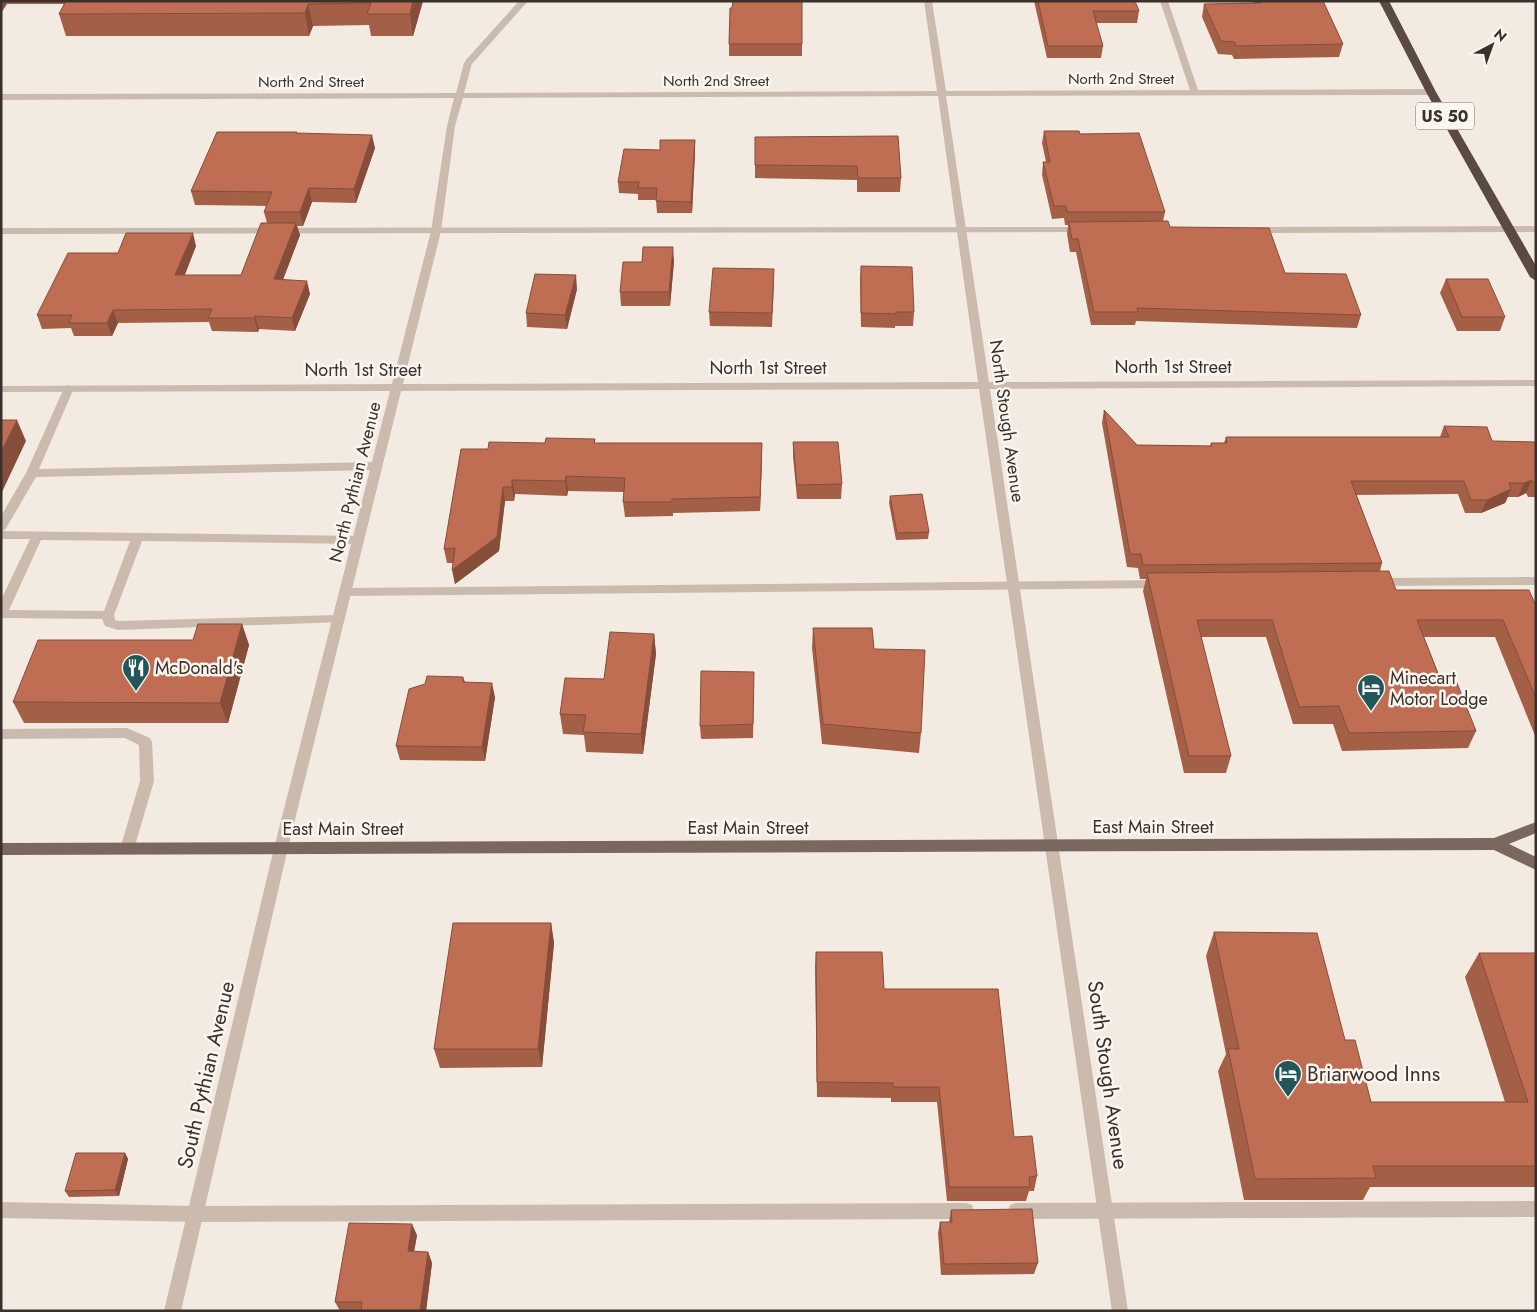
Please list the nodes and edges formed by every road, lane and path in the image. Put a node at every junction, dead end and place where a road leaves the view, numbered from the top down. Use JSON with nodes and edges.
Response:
{"nodes":[{"id":1,"x":524,"y":1,"type":"edge"},
{"id":2,"x":928,"y":1,"type":"edge"},
{"id":3,"x":1164,"y":1,"type":"edge"},
{"id":4,"x":1384,"y":1,"type":"edge"},
{"id":5,"x":1431,"y":92,"type":"junction"},
{"id":6,"x":1195,"y":93,"type":"junction"},
{"id":7,"x":943,"y":94,"type":"junction"},
{"id":8,"x":459,"y":96,"type":"junction"},
{"id":9,"x":1,"y":97,"type":"edge"},
{"id":10,"x":962,"y":230,"type":"junction"},
{"id":11,"x":1091,"y":230,"type":"edge"},
{"id":12,"x":1240,"y":230,"type":"edge"},
{"id":13,"x":1509,"y":230,"type":"junction"},
{"id":14,"x":1536,"y":230,"type":"edge"},
{"id":15,"x":436,"y":231,"type":"junction"},
{"id":16,"x":1,"y":232,"type":"edge"},
{"id":17,"x":1536,"y":277,"type":"edge"},
{"id":18,"x":1536,"y":383,"type":"edge"},
{"id":19,"x":983,"y":385,"type":"junction"},
{"id":20,"x":397,"y":387,"type":"junction"},
{"id":21,"x":69,"y":388,"type":"junction"},
{"id":22,"x":1,"y":389,"type":"edge"},
{"id":23,"x":378,"y":466,"type":"junction"},
{"id":24,"x":32,"y":473,"type":"junction"},
{"id":25,"x":1,"y":527,"type":"edge"},
{"id":26,"x":1,"y":535,"type":"edge"},
{"id":27,"x":37,"y":536,"type":"junction"},
{"id":28,"x":137,"y":538,"type":"junction"},
{"id":29,"x":358,"y":540,"type":"junction"},
{"id":30,"x":1536,"y":581,"type":"edge"},
{"id":31,"x":1368,"y":582,"type":"edge"},
{"id":32,"x":1171,"y":584,"type":"edge"},
{"id":33,"x":1014,"y":586,"type":"junction"},
{"id":34,"x":346,"y":592,"type":"junction"},
{"id":35,"x":1,"y":614,"type":"edge"},
{"id":36,"x":108,"y":615,"type":"junction"},
{"id":37,"x":339,"y":620,"type":"junction"},
{"id":38,"x":1,"y":734,"type":"edge"},
{"id":39,"x":1536,"y":827,"type":"edge"},
{"id":40,"x":1495,"y":844,"type":"junction"},
{"id":41,"x":1053,"y":846,"type":"junction"},
{"id":42,"x":281,"y":848,"type":"junction"},
{"id":43,"x":127,"y":849,"type":"junction"},
{"id":44,"x":1,"y":850,"type":"edge"},
{"id":45,"x":1536,"y":864,"type":"edge"},
{"id":46,"x":1536,"y":1209,"type":"edge"},
{"id":47,"x":1,"y":1210,"type":"edge"},
{"id":48,"x":977,"y":1211,"type":"edge"},
{"id":49,"x":997,"y":1211,"type":"edge"},
{"id":50,"x":1106,"y":1211,"type":"junction"},
{"id":51,"x":195,"y":1214,"type":"junction"},
{"id":52,"x":172,"y":1311,"type":"edge"},
{"id":53,"x":1120,"y":1311,"type":"edge"}],
"edges":[{"from":1,"to":8,"type":"street","name":"North Pythian Avenue"},
{"from":2,"to":7,"type":"street","name":"North Stough Avenue"},
{"from":3,"to":6,"type":"street"},
{"from":4,"to":5,"type":"highway","number":"US 50"},
{"from":5,"to":6,"type":"street","name":"North 2nd Street"},
{"from":5,"to":13,"type":"highway","number":"US 50"},
{"from":6,"to":7,"type":"street","name":"North 2nd Street"},
{"from":7,"to":8,"type":"street","name":"North 2nd Street"},
{"from":7,"to":10,"type":"street","name":"North Stough Avenue"},
{"from":8,"to":9,"type":"street","name":"North 2nd Street"},
{"from":8,"to":15,"type":"street","name":"North Pythian Avenue"},
{"from":10,"to":11,"type":"street"},
{"from":10,"to":15,"type":"street"},
{"from":10,"to":19,"type":"street","name":"North Stough Avenue"},
{"from":12,"to":13,"type":"street"},
{"from":13,"to":14,"type":"street"},
{"from":13,"to":17,"type":"highway","number":"US 50"},
{"from":15,"to":16,"type":"street"},
{"from":15,"to":20,"type":"street","name":"North Pythian Avenue"},
{"from":18,"to":19,"type":"street","name":"North 1st Street"},
{"from":19,"to":20,"type":"street","name":"North 1st Street"},
{"from":19,"to":33,"type":"street","name":"North Stough Avenue"},
{"from":20,"to":21,"type":"street","name":"North 1st Street"},
{"from":20,"to":23,"type":"street","name":"North Pythian Avenue"},
{"from":21,"to":22,"type":"street","name":"North 1st Street"},
{"from":21,"to":24,"type":"street"},
{"from":23,"to":24,"type":"street"},
{"from":23,"to":29,"type":"street","name":"North Pythian Avenue"},
{"from":24,"to":25,"type":"street"},
{"from":26,"to":27,"type":"street"},
{"from":27,"to":28,"type":"street"},
{"from":27,"to":35,"type":"street"},
{"from":28,"to":29,"type":"street"},
{"from":28,"to":36,"type":"street"},
{"from":29,"to":34,"type":"street","name":"North Pythian Avenue"},
{"from":30,"to":31,"type":"street"},
{"from":32,"to":33,"type":"street"},
{"from":33,"to":34,"type":"street"},
{"from":33,"to":41,"type":"street","name":"North Stough Avenue"},
{"from":34,"to":37,"type":"street","name":"North Pythian Avenue"},
{"from":35,"to":36,"type":"street"},
{"from":36,"to":37,"type":"street"},
{"from":37,"to":42,"type":"street","name":"North Pythian Avenue"},
{"from":38,"to":43,"type":"street"},
{"from":39,"to":40,"type":"main road","name":"East Main Street"},
{"from":40,"to":41,"type":"main road","name":"East Main Street"},
{"from":40,"to":45,"type":"main road","name":"East Main Street"},
{"from":41,"to":42,"type":"main road","name":"East Main Street"},
{"from":41,"to":50,"type":"street","name":"South Stough Avenue"},
{"from":42,"to":43,"type":"main road","name":"East Main Street"},
{"from":42,"to":51,"type":"street","name":"South Pythian Avenue"},
{"from":43,"to":44,"type":"main road","name":"East Main Street"},
{"from":46,"to":50,"type":"street"},
{"from":47,"to":51,"type":"street"},
{"from":48,"to":51,"type":"street"},
{"from":49,"to":50,"type":"street"},
{"from":50,"to":53,"type":"street","name":"South Stough Avenue"},
{"from":51,"to":52,"type":"street","name":"South Pythian Avenue"}]}
